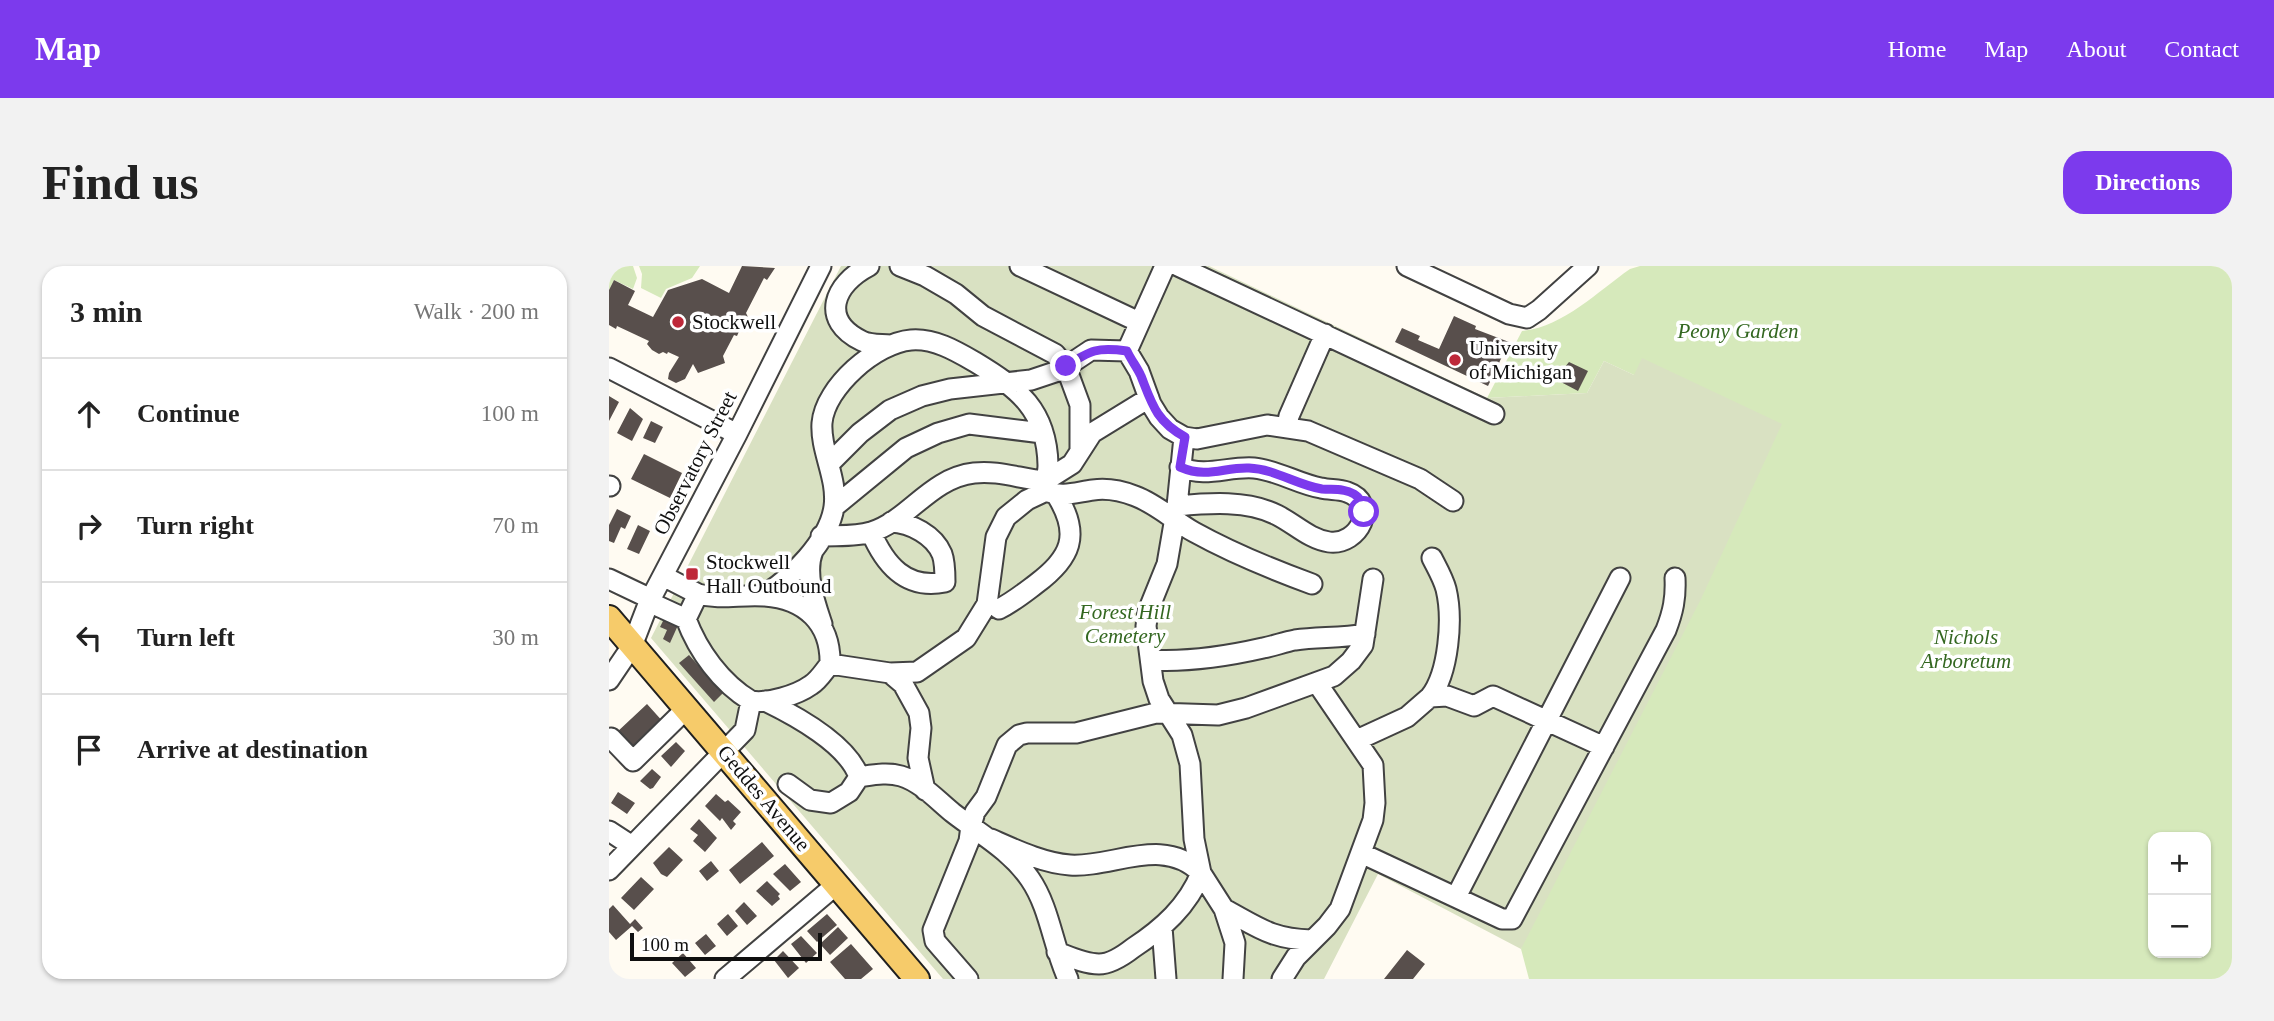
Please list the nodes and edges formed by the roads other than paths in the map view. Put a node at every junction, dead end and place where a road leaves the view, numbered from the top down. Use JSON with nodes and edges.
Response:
{"nodes":[{"id":1,"x":821,"y":266,"type":"edge"},
{"id":2,"x":869,"y":266,"type":"edge"},
{"id":3,"x":900,"y":266,"type":"edge"},
{"id":4,"x":1020,"y":266,"type":"edge"},
{"id":5,"x":1165,"y":266,"type":"edge"},
{"id":6,"x":1178,"y":266,"type":"edge"},
{"id":7,"x":1407,"y":266,"type":"edge"},
{"id":8,"x":1588,"y":266,"type":"edge"},
{"id":9,"x":1139,"y":322,"type":"junction"},
{"id":10,"x":1325,"y":334,"type":"junction"},
{"id":11,"x":890,"y":345,"type":"junction"},
{"id":12,"x":1127,"y":351,"type":"junction"},
{"id":13,"x":1066,"y":366,"type":"junction"},
{"id":14,"x":609,"y":368,"type":"edge"},
{"id":15,"x":1007,"y":382,"type":"junction"},
{"id":16,"x":1149,"y":398,"type":"junction"},
{"id":17,"x":1494,"y":414,"type":"dead end"},
{"id":18,"x":1287,"y":426,"type":"junction"},
{"id":19,"x":1042,"y":433,"type":"junction"},
{"id":20,"x":737,"y":434,"type":"junction"},
{"id":21,"x":1185,"y":437,"type":"junction"},
{"id":22,"x":1080,"y":449,"type":"junction"},
{"id":23,"x":830,"y":463,"type":"junction"},
{"id":24,"x":1180,"y":467,"type":"junction"},
{"id":25,"x":1049,"y":489,"type":"junction"},
{"id":26,"x":1453,"y":501,"type":"dead end"},
{"id":27,"x":834,"y":507,"type":"junction"},
{"id":28,"x":1176,"y":513,"type":"junction"},
{"id":29,"x":891,"y":522,"type":"junction"},
{"id":30,"x":871,"y":532,"type":"junction"},
{"id":31,"x":818,"y":542,"type":"junction"},
{"id":32,"x":1432,"y":558,"type":"dead end"},
{"id":33,"x":663,"y":576,"type":"junction"},
{"id":34,"x":1620,"y":578,"type":"dead end"},
{"id":35,"x":1675,"y":578,"type":"dead end"},
{"id":36,"x":609,"y":579,"type":"edge"},
{"id":37,"x":1373,"y":579,"type":"dead end"},
{"id":38,"x":1312,"y":584,"type":"dead end"},
{"id":39,"x":698,"y":594,"type":"junction"},
{"id":40,"x":762,"y":596,"type":"junction"},
{"id":41,"x":650,"y":600,"type":"junction"},
{"id":42,"x":999,"y":609,"type":"dead end"},
{"id":43,"x":609,"y":618,"type":"edge"},
{"id":44,"x":686,"y":619,"type":"junction"},
{"id":45,"x":822,"y":625,"type":"junction"},
{"id":46,"x":1365,"y":634,"type":"junction"},
{"id":47,"x":632,"y":646,"type":"junction"},
{"id":48,"x":1150,"y":660,"type":"junction"},
{"id":49,"x":830,"y":664,"type":"junction"},
{"id":50,"x":890,"y":673,"type":"junction"},
{"id":51,"x":609,"y":680,"type":"edge"},
{"id":52,"x":1317,"y":683,"type":"junction"},
{"id":53,"x":1430,"y":697,"type":"junction"},
{"id":54,"x":758,"y":701,"type":"junction"},
{"id":55,"x":687,"y":708,"type":"junction"},
{"id":56,"x":1170,"y":714,"type":"junction"},
{"id":57,"x":1546,"y":720,"type":"junction"},
{"id":58,"x":611,"y":738,"type":"dead end"},
{"id":59,"x":1357,"y":740,"type":"junction"},
{"id":60,"x":1604,"y":747,"type":"junction"},
{"id":61,"x":725,"y":752,"type":"junction"},
{"id":62,"x":859,"y":777,"type":"junction"},
{"id":63,"x":788,"y":784,"type":"dead end"},
{"id":64,"x":925,"y":790,"type":"junction"},
{"id":65,"x":971,"y":826,"type":"junction"},
{"id":66,"x":609,"y":831,"type":"edge"},
{"id":67,"x":992,"y":839,"type":"junction"},
{"id":68,"x":632,"y":846,"type":"junction"},
{"id":69,"x":1361,"y":853,"type":"junction"},
{"id":70,"x":609,"y":870,"type":"edge"},
{"id":71,"x":1201,"y":873,"type":"junction"},
{"id":72,"x":837,"y":884,"type":"junction"},
{"id":73,"x":1455,"y":897,"type":"junction"},
{"id":74,"x":1224,"y":909,"type":"junction"},
{"id":75,"x":1162,"y":928,"type":"junction"},
{"id":76,"x":1311,"y":940,"type":"junction"},
{"id":77,"x":1057,"y":952,"type":"junction"},
{"id":78,"x":725,"y":979,"type":"edge"},
{"id":79,"x":917,"y":979,"type":"edge"},
{"id":80,"x":968,"y":979,"type":"edge"},
{"id":81,"x":1068,"y":979,"type":"edge"},
{"id":82,"x":1166,"y":979,"type":"edge"},
{"id":83,"x":1233,"y":979,"type":"edge"},
{"id":84,"x":1283,"y":979,"type":"edge"}],
"edges":[{"from":1,"to":20,"type":"street","name":"Observatory Street"},
{"from":2,"to":11,"type":"street"},
{"from":3,"to":13,"type":"street"},
{"from":4,"to":9,"type":"street"},
{"from":5,"to":9,"type":"street"},
{"from":6,"to":10,"type":"street"},
{"from":7,"to":8,"type":"street"},
{"from":9,"to":12,"type":"street"},
{"from":10,"to":17,"type":"street"},
{"from":10,"to":18,"type":"street"},
{"from":11,"to":15,"type":"street"},
{"from":11,"to":23,"type":"street"},
{"from":12,"to":13,"type":"street"},
{"from":12,"to":16,"type":"street"},
{"from":13,"to":15,"type":"street"},
{"from":13,"to":22,"type":"street"},
{"from":14,"to":20,"type":"street"},
{"from":15,"to":19,"type":"street"},
{"from":15,"to":23,"type":"street"},
{"from":16,"to":21,"type":"street"},
{"from":16,"to":22,"type":"street"},
{"from":18,"to":21,"type":"street"},
{"from":18,"to":26,"type":"street"},
{"from":19,"to":25,"type":"street"},
{"from":19,"to":27,"type":"street"},
{"from":20,"to":33,"type":"street","name":"Observatory Street"},
{"from":21,"to":24,"type":"street"},
{"from":22,"to":25,"type":"street"},
{"from":23,"to":27,"type":"street"},
{"from":24,"to":28,"type":"street"},
{"from":24,"to":28,"type":"street"},
{"from":25,"to":28,"type":"street"},
{"from":25,"to":29,"type":"street"},
{"from":25,"to":42,"type":"street"},
{"from":25,"to":50,"type":"street"},
{"from":27,"to":31,"type":"street"},
{"from":28,"to":38,"type":"street"},
{"from":28,"to":48,"type":"street"},
{"from":29,"to":30,"type":"street"},
{"from":29,"to":30,"type":"street"},
{"from":30,"to":31,"type":"street"},
{"from":31,"to":40,"type":"street"},
{"from":31,"to":45,"type":"street"},
{"from":32,"to":53,"type":"street"},
{"from":33,"to":39,"type":"street"},
{"from":33,"to":41,"type":"street","name":"Observatory Street"},
{"from":34,"to":57,"type":"street"},
{"from":35,"to":60,"type":"street"},
{"from":36,"to":41,"type":"street"},
{"from":37,"to":46,"type":"street"},
{"from":39,"to":40,"type":"street"},
{"from":39,"to":44,"type":"street"},
{"from":40,"to":45,"type":"street"},
{"from":41,"to":44,"type":"street"},
{"from":41,"to":47,"type":"street","name":"Observatory Street"},
{"from":43,"to":47,"type":"main road","name":"Geddes Avenue"},
{"from":44,"to":54,"type":"street"},
{"from":45,"to":49,"type":"street"},
{"from":46,"to":48,"type":"street"},
{"from":46,"to":52,"type":"street"},
{"from":47,"to":51,"type":"street","name":"Observatory Street"},
{"from":47,"to":55,"type":"main road","name":"Geddes Avenue"},
{"from":48,"to":56,"type":"street"},
{"from":49,"to":50,"type":"street"},
{"from":49,"to":54,"type":"street"},
{"from":50,"to":64,"type":"street"},
{"from":52,"to":56,"type":"street"},
{"from":52,"to":59,"type":"street"},
{"from":53,"to":57,"type":"street"},
{"from":53,"to":59,"type":"street"},
{"from":54,"to":61,"type":"street"},
{"from":54,"to":62,"type":"street"},
{"from":55,"to":58,"type":"street"},
{"from":55,"to":61,"type":"main road","name":"Geddes Avenue"},
{"from":56,"to":65,"type":"street"},
{"from":56,"to":71,"type":"street"},
{"from":57,"to":60,"type":"street"},
{"from":57,"to":73,"type":"street"},
{"from":59,"to":69,"type":"street"},
{"from":60,"to":73,"type":"street"},
{"from":61,"to":68,"type":"street"},
{"from":61,"to":72,"type":"main road","name":"Geddes Avenue"},
{"from":62,"to":63,"type":"street"},
{"from":62,"to":64,"type":"street"},
{"from":64,"to":65,"type":"street"},
{"from":65,"to":67,"type":"street"},
{"from":65,"to":80,"type":"street"},
{"from":66,"to":68,"type":"street"},
{"from":67,"to":71,"type":"street"},
{"from":67,"to":77,"type":"street"},
{"from":68,"to":70,"type":"street"},
{"from":69,"to":73,"type":"street"},
{"from":69,"to":76,"type":"street"},
{"from":71,"to":74,"type":"street"},
{"from":71,"to":75,"type":"street"},
{"from":72,"to":78,"type":"street"},
{"from":72,"to":79,"type":"main road","name":"Geddes Avenue"},
{"from":74,"to":76,"type":"street"},
{"from":74,"to":83,"type":"street"},
{"from":75,"to":77,"type":"street"},
{"from":75,"to":82,"type":"street"},
{"from":76,"to":84,"type":"street"},
{"from":77,"to":81,"type":"street"}]}
